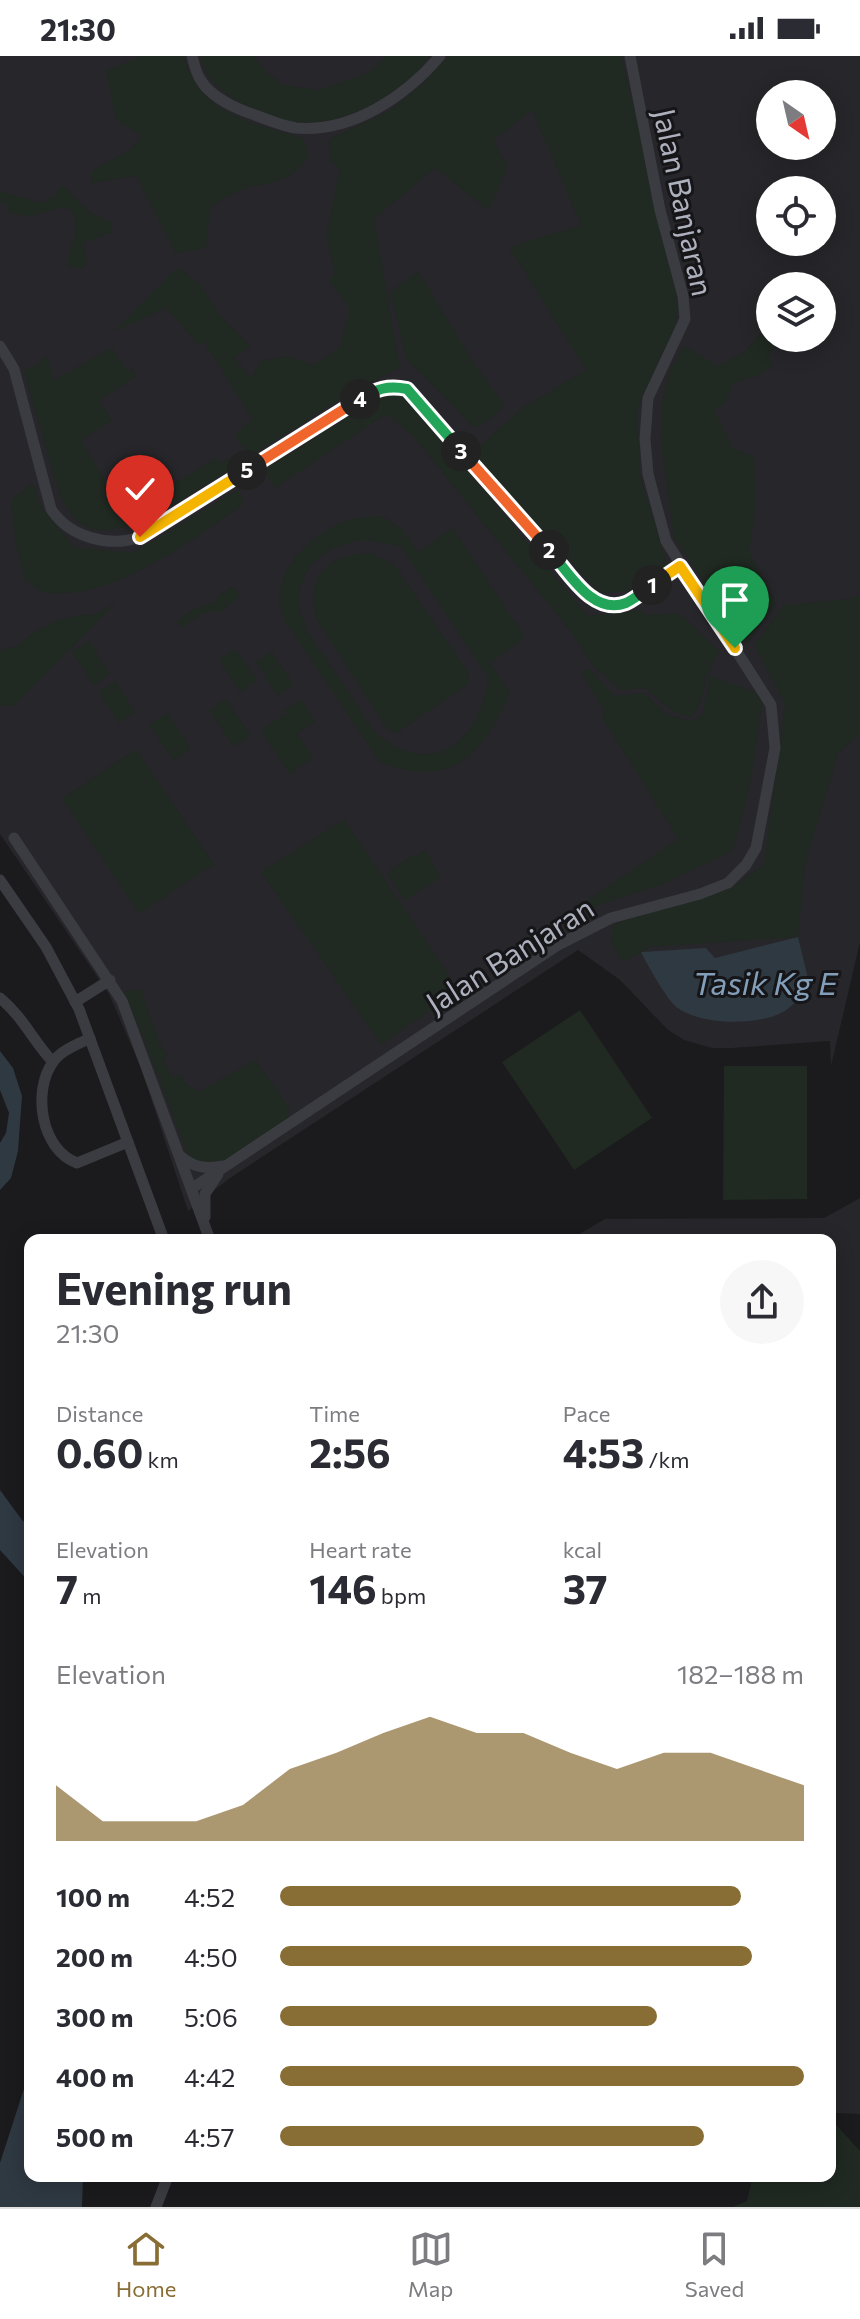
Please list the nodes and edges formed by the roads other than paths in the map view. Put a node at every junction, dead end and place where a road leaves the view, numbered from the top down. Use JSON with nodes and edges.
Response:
{"nodes":[{"id":1,"x":192,"y":56,"type":"edge"},
{"id":2,"x":440,"y":56,"type":"edge"},
{"id":3,"x":630,"y":56,"type":"edge"},
{"id":4,"x":0,"y":346,"type":"edge"},
{"id":5,"x":680,"y":566,"type":"junction"},
{"id":6,"x":14,"y":838,"type":"dead end"},
{"id":7,"x":0,"y":880,"type":"edge"},
{"id":8,"x":110,"y":980,"type":"junction"},
{"id":9,"x":0,"y":998,"type":"edge"},
{"id":10,"x":75,"y":1002,"type":"junction"},
{"id":11,"x":90,"y":1038,"type":"junction"},
{"id":12,"x":53,"y":1062,"type":"junction"},
{"id":13,"x":128,"y":1142,"type":"junction"},
{"id":14,"x":180,"y":1156,"type":"junction"},
{"id":15,"x":227,"y":1165,"type":"junction"},
{"id":16,"x":191,"y":1189,"type":"junction"},
{"id":17,"x":205,"y":1226,"type":"junction"},
{"id":18,"x":162,"y":1234,"type":"edge"},
{"id":19,"x":208,"y":1234,"type":"edge"},
{"id":20,"x":166,"y":2182,"type":"edge"},
{"id":21,"x":156,"y":2207,"type":"edge"}],
"edges":[{"from":1,"to":2,"type":"street"},
{"from":3,"to":5,"type":"street","name":"Jalan Banjaran"},
{"from":4,"to":5,"type":"street"},
{"from":5,"to":15,"type":"street","name":"Jalan Banjaran"},
{"from":6,"to":8,"type":"street"},
{"from":7,"to":10,"type":"street"},
{"from":8,"to":10,"type":"street"},
{"from":8,"to":14,"type":"street"},
{"from":9,"to":12,"type":"street"},
{"from":10,"to":11,"type":"street"},
{"from":11,"to":12,"type":"street"},
{"from":11,"to":13,"type":"street"},
{"from":12,"to":13,"type":"street"},
{"from":13,"to":18,"type":"street"},
{"from":14,"to":15,"type":"street"},
{"from":14,"to":16,"type":"street"},
{"from":15,"to":16,"type":"street","name":"Jalan Banjaran"},
{"from":15,"to":17,"type":"street"},
{"from":16,"to":17,"type":"street"},
{"from":17,"to":19,"type":"street"},
{"from":20,"to":21,"type":"street"}]}
